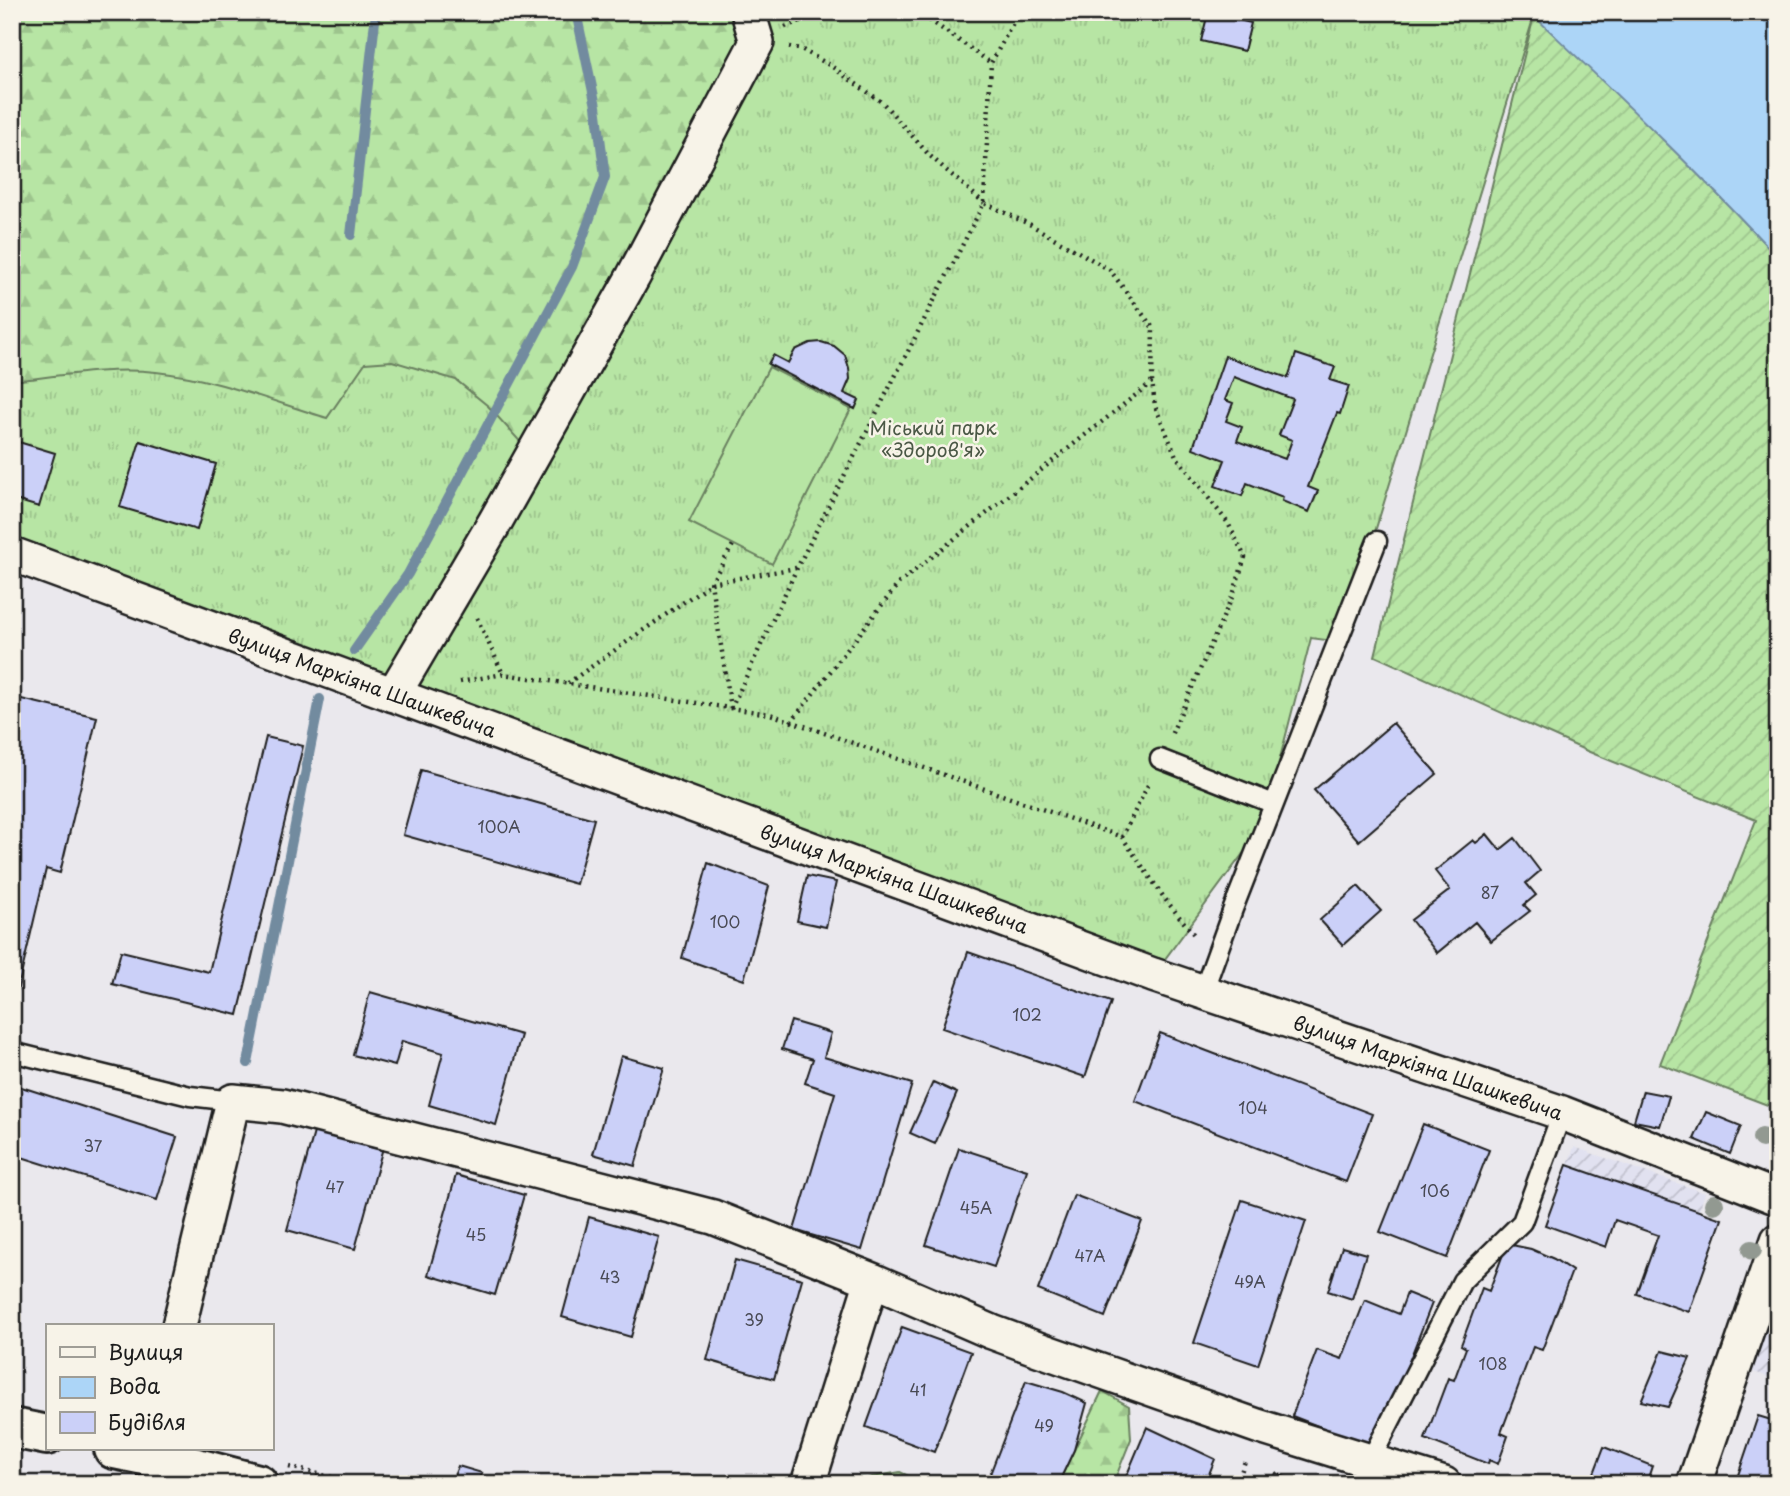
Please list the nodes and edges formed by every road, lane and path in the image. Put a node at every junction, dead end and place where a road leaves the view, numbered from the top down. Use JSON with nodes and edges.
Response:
{"nodes":[{"id":1,"x":824,"y":12,"type":"edge"},
{"id":2,"x":918,"y":12,"type":"edge"},
{"id":3,"x":1019,"y":12,"type":"edge"},
{"id":4,"x":762,"y":27,"type":"edge"},
{"id":5,"x":991,"y":63,"type":"junction"},
{"id":6,"x":984,"y":203,"type":"junction"},
{"id":7,"x":1152,"y":381,"type":"junction"},
{"id":8,"x":1377,"y":541,"type":"dead end"},
{"id":9,"x":733,"y":545,"type":"dead end"},
{"id":10,"x":12,"y":554,"type":"edge"},
{"id":11,"x":797,"y":568,"type":"junction"},
{"id":12,"x":460,"y":582,"type":"junction"},
{"id":13,"x":712,"y":583,"type":"junction"},
{"id":14,"x":503,"y":674,"type":"junction"},
{"id":15,"x":448,"y":684,"type":"dead end"},
{"id":16,"x":568,"y":684,"type":"junction"},
{"id":17,"x":393,"y":695,"type":"junction"},
{"id":18,"x":731,"y":709,"type":"junction"},
{"id":19,"x":791,"y":722,"type":"junction"},
{"id":20,"x":1160,"y":759,"type":"junction"},
{"id":21,"x":1274,"y":804,"type":"junction"},
{"id":22,"x":1122,"y":837,"type":"junction"},
{"id":23,"x":1214,"y":961,"type":"junction"},
{"id":24,"x":1203,"y":992,"type":"junction"},
{"id":25,"x":12,"y":1052,"type":"edge"},
{"id":26,"x":233,"y":1101,"type":"junction"},
{"id":27,"x":1562,"y":1113,"type":"junction"},
{"id":28,"x":1778,"y":1198,"type":"edge"},
{"id":29,"x":1778,"y":1240,"type":"edge"},
{"id":30,"x":872,"y":1280,"type":"junction"},
{"id":31,"x":179,"y":1324,"type":"edge"},
{"id":32,"x":12,"y":1428,"type":"edge"},
{"id":33,"x":46,"y":1435,"type":"edge"},
{"id":34,"x":117,"y":1450,"type":"edge"},
{"id":35,"x":1370,"y":1461,"type":"junction"},
{"id":36,"x":158,"y":1463,"type":"edge"},
{"id":37,"x":258,"y":1484,"type":"edge"},
{"id":38,"x":808,"y":1484,"type":"edge"},
{"id":39,"x":1444,"y":1484,"type":"edge"},
{"id":40,"x":1694,"y":1484,"type":"edge"}],
"edges":[{"from":1,"to":4,"type":"path"},
{"from":2,"to":5,"type":"path"},
{"from":3,"to":5,"type":"path"},
{"from":4,"to":6,"type":"path"},
{"from":4,"to":12,"type":"street"},
{"from":5,"to":6,"type":"path"},
{"from":6,"to":7,"type":"path"},
{"from":6,"to":11,"type":"path"},
{"from":7,"to":19,"type":"path"},
{"from":7,"to":20,"type":"path"},
{"from":8,"to":21,"type":"lane"},
{"from":9,"to":13,"type":"path"},
{"from":10,"to":17,"type":"street","name":"вулиця Маркіяна Шашкевича"},
{"from":11,"to":13,"type":"path"},
{"from":11,"to":18,"type":"path"},
{"from":12,"to":14,"type":"path"},
{"from":12,"to":17,"type":"street"},
{"from":13,"to":16,"type":"path"},
{"from":13,"to":18,"type":"path"},
{"from":14,"to":15,"type":"path"},
{"from":14,"to":16,"type":"path"},
{"from":16,"to":18,"type":"path"},
{"from":17,"to":24,"type":"street","name":"вулиця Маркіяна Шашкевича"},
{"from":18,"to":19,"type":"path"},
{"from":19,"to":22,"type":"path"},
{"from":20,"to":21,"type":"lane"},
{"from":20,"to":22,"type":"path"},
{"from":21,"to":23,"type":"lane"},
{"from":22,"to":23,"type":"path"},
{"from":23,"to":24,"type":"lane"},
{"from":24,"to":27,"type":"street","name":"вулиця Маркіяна Шашкевича"},
{"from":25,"to":26,"type":"lane"},
{"from":26,"to":30,"type":"street"},
{"from":26,"to":31,"type":"street"},
{"from":27,"to":28,"type":"street","name":"вулиця Маркіяна Шашкевича"},
{"from":27,"to":35,"type":"lane"},
{"from":29,"to":40,"type":"street"},
{"from":30,"to":35,"type":"street"},
{"from":30,"to":38,"type":"street"},
{"from":32,"to":33,"type":"street"},
{"from":34,"to":36,"type":"street"},
{"from":35,"to":39,"type":"street"},
{"from":36,"to":37,"type":"street"}]}
